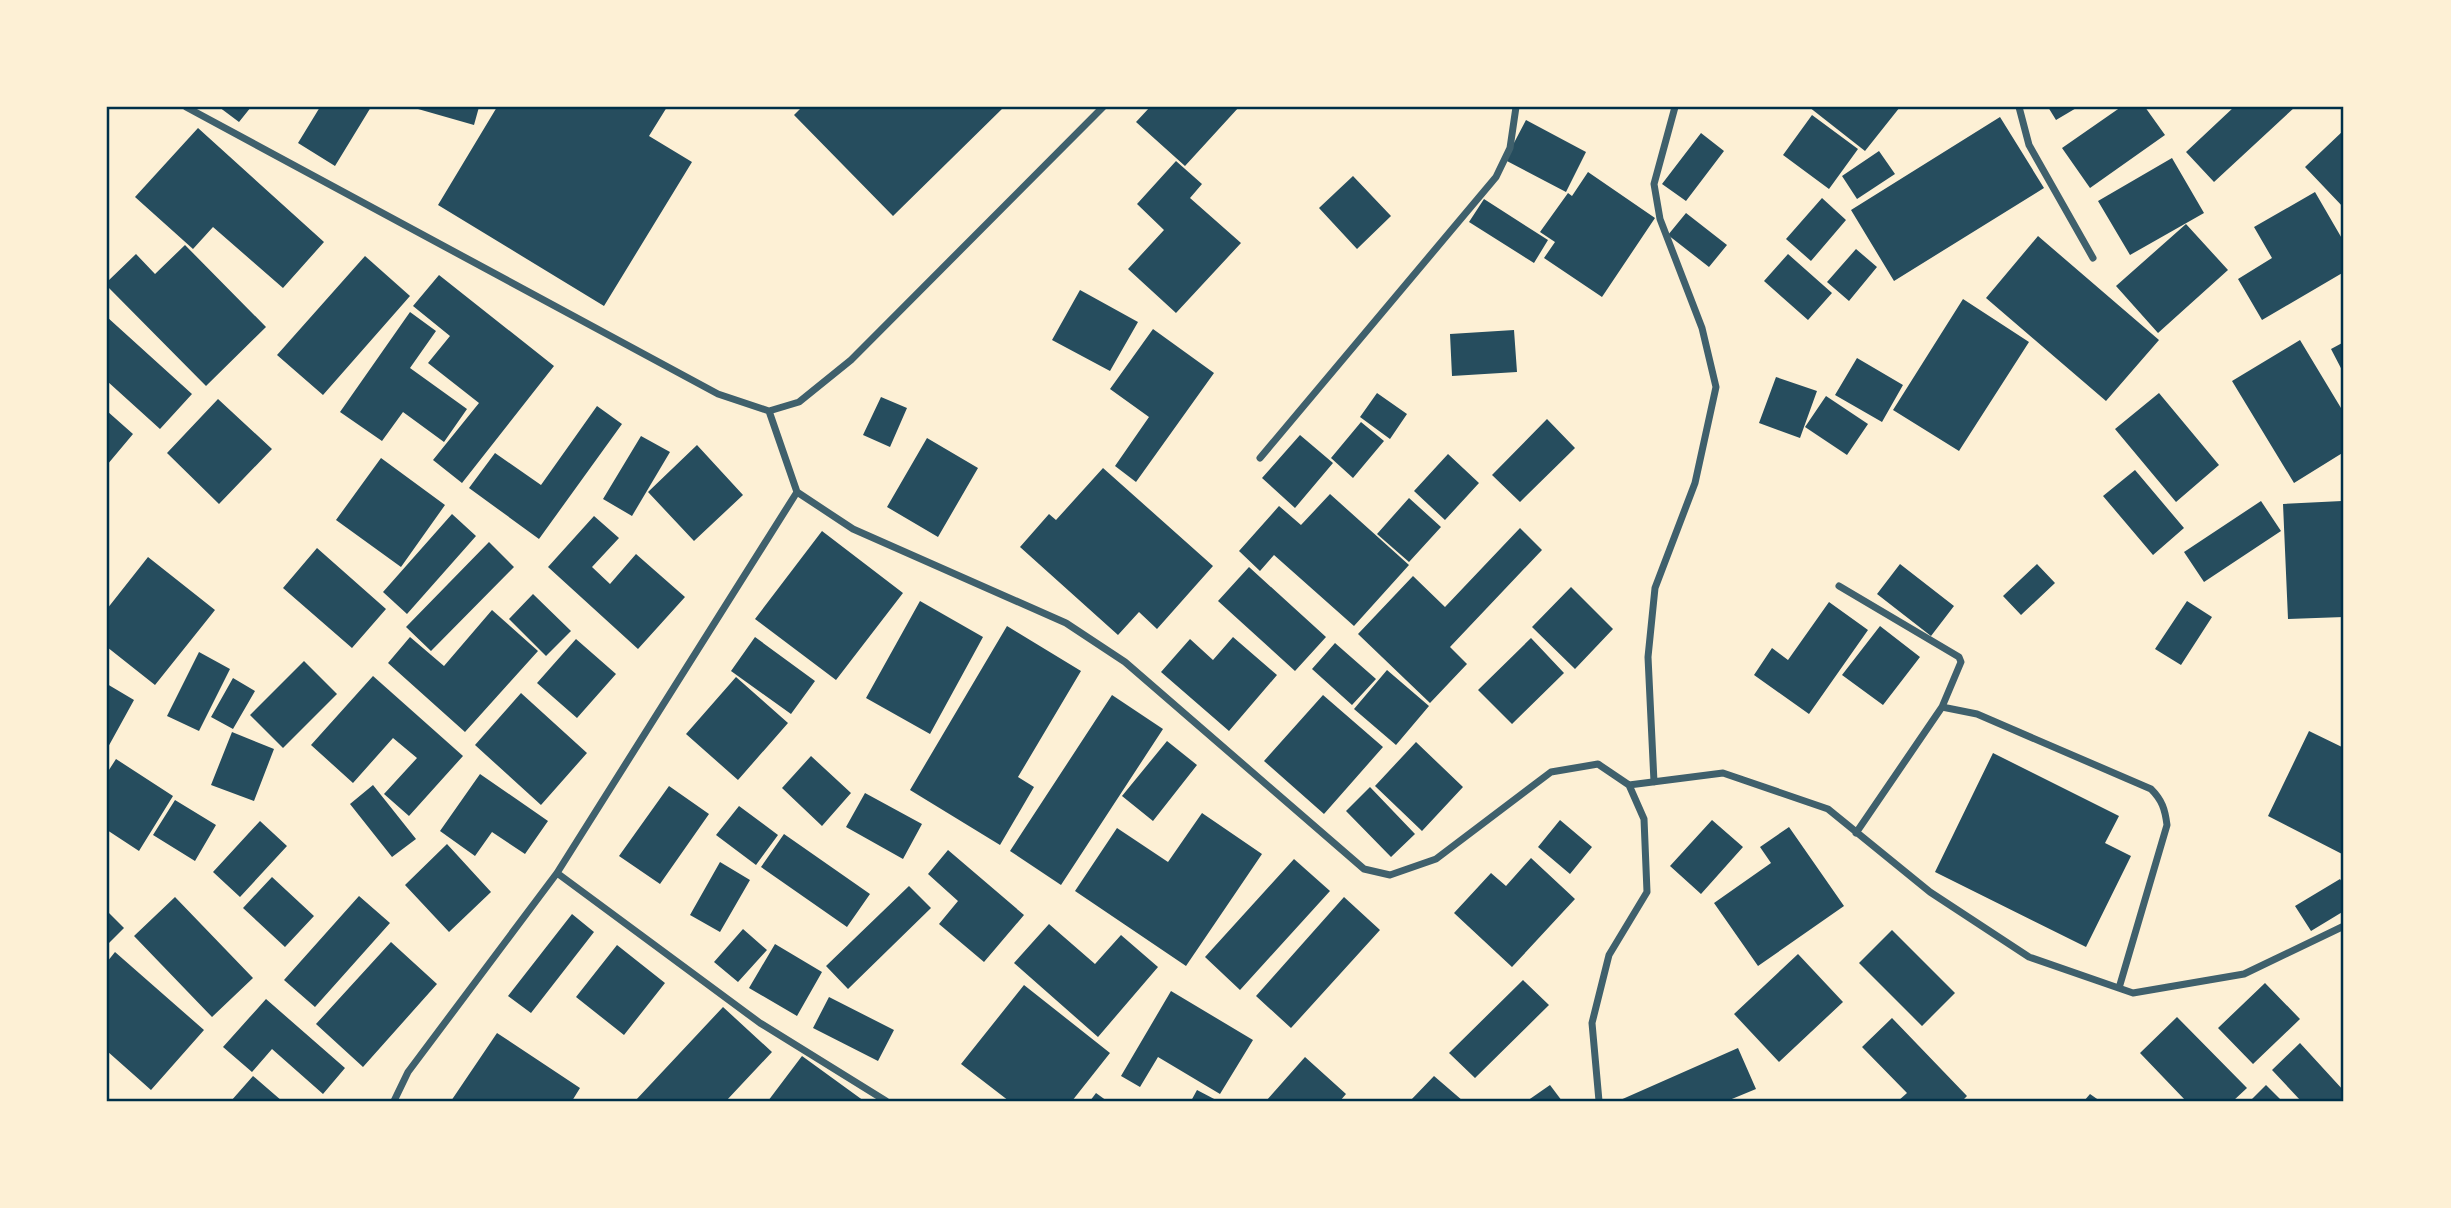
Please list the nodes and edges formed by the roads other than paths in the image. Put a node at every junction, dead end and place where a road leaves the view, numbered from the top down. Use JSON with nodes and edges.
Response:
{"nodes":[{"id":1,"x":187,"y":107,"type":"edge"},
{"id":2,"x":1103,"y":107,"type":"edge"},
{"id":3,"x":1516,"y":107,"type":"edge"},
{"id":4,"x":1675,"y":107,"type":"edge"},
{"id":5,"x":2019,"y":107,"type":"edge"},
{"id":6,"x":2093,"y":258,"type":"dead end"},
{"id":7,"x":769,"y":411,"type":"junction"},
{"id":8,"x":1260,"y":458,"type":"dead end"},
{"id":9,"x":797,"y":492,"type":"junction"},
{"id":10,"x":1839,"y":586,"type":"dead end"},
{"id":11,"x":1942,"y":707,"type":"junction"},
{"id":12,"x":1654,"y":782,"type":"junction"},
{"id":13,"x":1629,"y":785,"type":"junction"},
{"id":14,"x":1856,"y":833,"type":"junction"},
{"id":15,"x":557,"y":873,"type":"junction"},
{"id":16,"x":2344,"y":926,"type":"edge"},
{"id":17,"x":2119,"y":988,"type":"junction"},
{"id":18,"x":394,"y":1101,"type":"edge"},
{"id":19,"x":886,"y":1101,"type":"edge"},
{"id":20,"x":1599,"y":1101,"type":"edge"}],
"edges":[{"from":1,"to":7,"type":"street"},
{"from":2,"to":7,"type":"street"},
{"from":3,"to":8,"type":"street"},
{"from":4,"to":12,"type":"street"},
{"from":5,"to":6,"type":"street"},
{"from":7,"to":9,"type":"street"},
{"from":9,"to":13,"type":"street"},
{"from":9,"to":15,"type":"street"},
{"from":10,"to":11,"type":"street"},
{"from":11,"to":14,"type":"street"},
{"from":11,"to":17,"type":"street"},
{"from":12,"to":13,"type":"street"},
{"from":12,"to":14,"type":"street"},
{"from":13,"to":20,"type":"street"},
{"from":14,"to":17,"type":"street"},
{"from":15,"to":18,"type":"street"},
{"from":15,"to":19,"type":"street"},
{"from":16,"to":17,"type":"street"}]}
